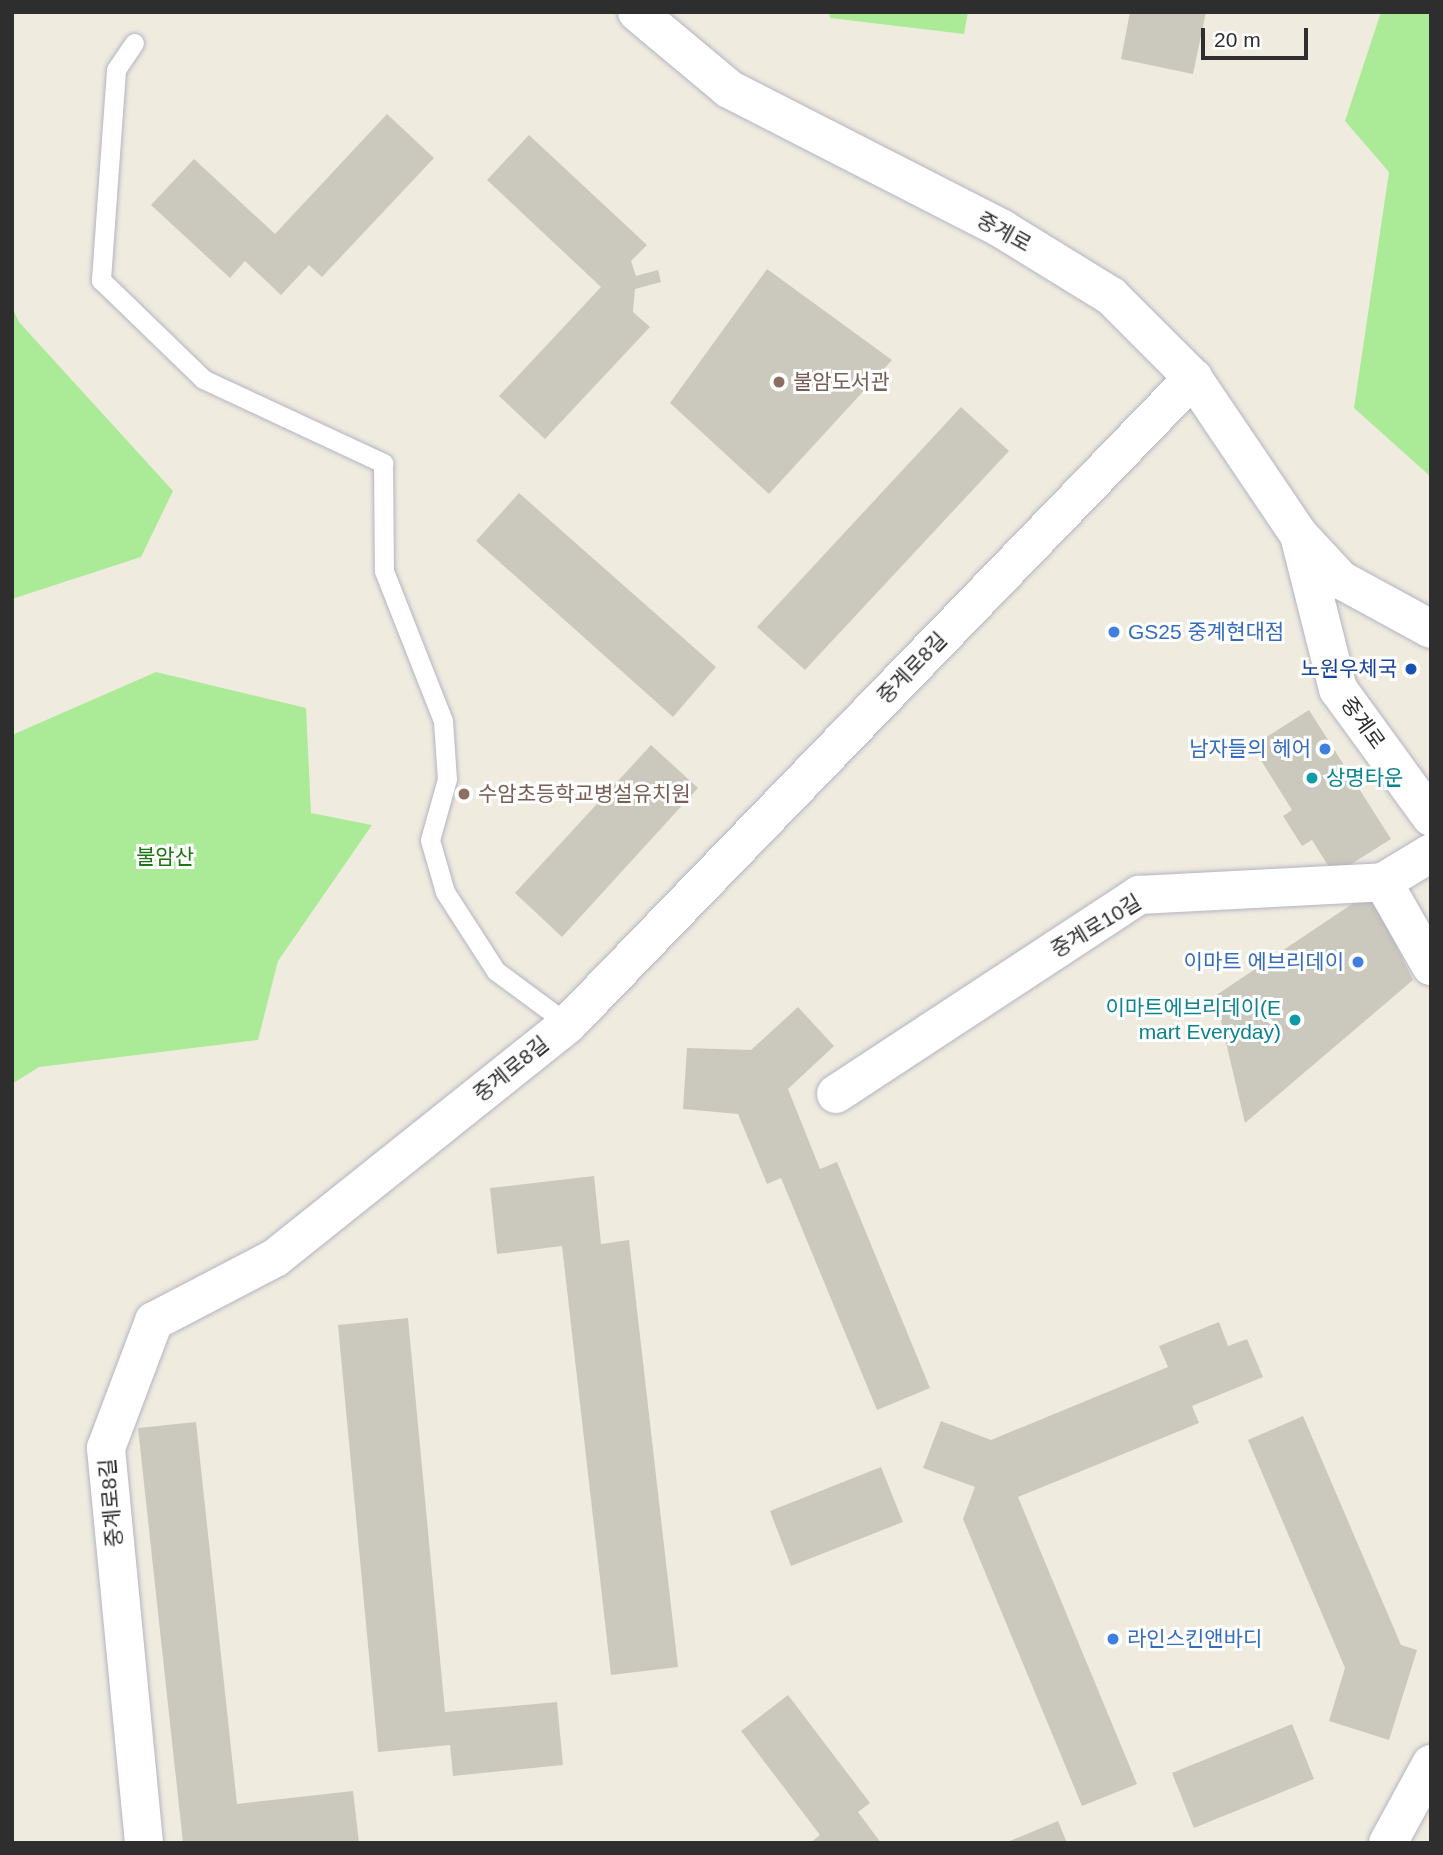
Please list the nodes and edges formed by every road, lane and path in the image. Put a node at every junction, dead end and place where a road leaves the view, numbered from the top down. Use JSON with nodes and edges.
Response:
{"nodes":[{"id":1,"x":637,"y":12,"type":"edge"},
{"id":2,"x":134,"y":43,"type":"dead end"},
{"id":3,"x":1193,"y":378,"type":"junction"},
{"id":4,"x":1299,"y":535,"type":"junction"},
{"id":5,"x":1431,"y":629,"type":"edge"},
{"id":6,"x":1431,"y":817,"type":"edge"},
{"id":7,"x":1431,"y":853,"type":"edge"},
{"id":8,"x":1383,"y":882,"type":"junction"},
{"id":9,"x":1431,"y":966,"type":"edge"},
{"id":10,"x":568,"y":1024,"type":"junction"},
{"id":11,"x":836,"y":1094,"type":"dead end"},
{"id":12,"x":1431,"y":1765,"type":"edge"},
{"id":13,"x":144,"y":1843,"type":"edge"},
{"id":14,"x":1388,"y":1843,"type":"edge"}],
"edges":[{"from":1,"to":3,"type":"street","name":"중계로"},
{"from":2,"to":10,"type":"lane"},
{"from":3,"to":4,"type":"street","name":"중계로"},
{"from":3,"to":10,"type":"street","name":"중계로8길"},
{"from":4,"to":5,"type":"street","name":"중계로"},
{"from":4,"to":6,"type":"street","name":"중계로"},
{"from":7,"to":8,"type":"street","name":"중계로10길"},
{"from":8,"to":9,"type":"street"},
{"from":8,"to":11,"type":"street","name":"중계로10길"},
{"from":10,"to":13,"type":"street","name":"중계로8길"},
{"from":12,"to":14,"type":"street"}]}
